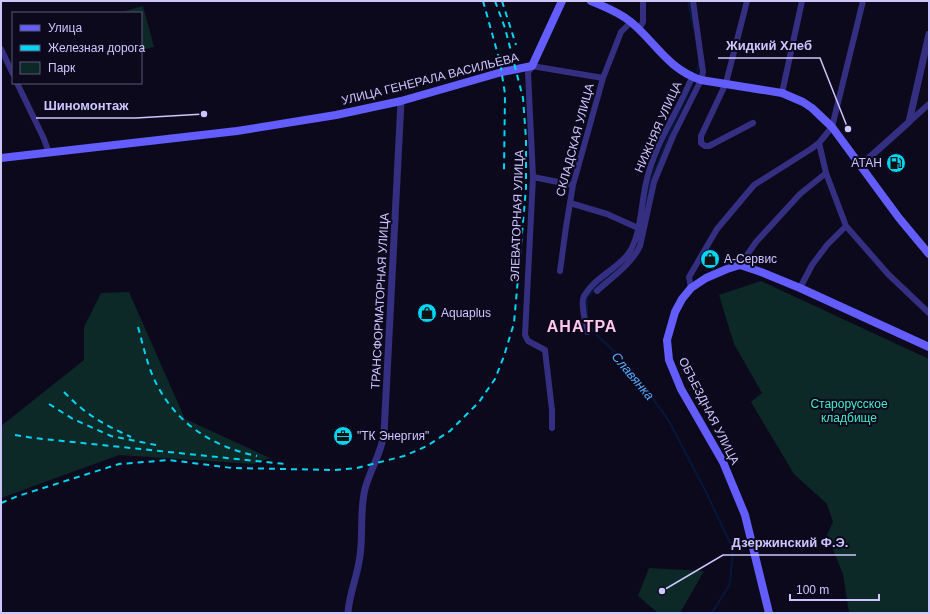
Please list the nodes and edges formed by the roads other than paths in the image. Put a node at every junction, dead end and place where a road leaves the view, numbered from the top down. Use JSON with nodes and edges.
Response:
{"nodes":[{"id":1,"x":562,"y":1,"type":"edge"},
{"id":2,"x":591,"y":1,"type":"edge"},
{"id":3,"x":643,"y":1,"type":"edge"},
{"id":4,"x":693,"y":1,"type":"edge"},
{"id":5,"x":747,"y":1,"type":"edge"},
{"id":6,"x":802,"y":1,"type":"edge"},
{"id":7,"x":863,"y":1,"type":"edge"},
{"id":8,"x":631,"y":22,"type":"junction"},
{"id":9,"x":639,"y":29,"type":"junction"},
{"id":10,"x":929,"y":34,"type":"edge"},
{"id":11,"x":1,"y":49,"type":"edge"},
{"id":12,"x":532,"y":66,"type":"junction"},
{"id":13,"x":12,"y":72,"type":"edge"},
{"id":14,"x":692,"y":76,"type":"junction"},
{"id":15,"x":603,"y":78,"type":"junction"},
{"id":16,"x":702,"y":80,"type":"junction"},
{"id":17,"x":726,"y":83,"type":"junction"},
{"id":18,"x":17,"y":84,"type":"edge"},
{"id":19,"x":782,"y":93,"type":"junction"},
{"id":20,"x":401,"y":101,"type":"junction"},
{"id":21,"x":929,"y":104,"type":"edge"},
{"id":22,"x":909,"y":122,"type":"junction"},
{"id":23,"x":754,"y":123,"type":"dead end"},
{"id":24,"x":832,"y":127,"type":"junction"},
{"id":25,"x":818,"y":143,"type":"junction"},
{"id":26,"x":49,"y":153,"type":"junction"},
{"id":27,"x":1,"y":158,"type":"edge"},
{"id":28,"x":861,"y":165,"type":"junction"},
{"id":29,"x":826,"y":173,"type":"junction"},
{"id":30,"x":533,"y":177,"type":"junction"},
{"id":31,"x":573,"y":185,"type":"junction"},
{"id":32,"x":570,"y":203,"type":"junction"},
{"id":33,"x":846,"y":226,"type":"junction"},
{"id":34,"x":638,"y":228,"type":"junction"},
{"id":35,"x":929,"y":254,"type":"edge"},
{"id":36,"x":740,"y":265,"type":"junction"},
{"id":37,"x":560,"y":271,"type":"dead end"},
{"id":38,"x":691,"y":288,"type":"junction"},
{"id":39,"x":800,"y":288,"type":"junction"},
{"id":40,"x":597,"y":291,"type":"dead end"},
{"id":41,"x":929,"y":313,"type":"edge"},
{"id":42,"x":587,"y":332,"type":"dead end"},
{"id":43,"x":929,"y":347,"type":"edge"},
{"id":44,"x":552,"y":428,"type":"dead end"},
{"id":45,"x":348,"y":613,"type":"edge"},
{"id":46,"x":768,"y":613,"type":"edge"}],
"edges":[{"from":1,"to":12,"type":"main road","name":"ЭЛЕВАТОРНАЯ УЛИЦА"},
{"from":2,"to":8,"type":"main road"},
{"from":3,"to":9,"type":"street"},
{"from":4,"to":16,"type":"street"},
{"from":5,"to":17,"type":"street"},
{"from":6,"to":19,"type":"street"},
{"from":7,"to":24,"type":"street"},
{"from":8,"to":9,"type":"main road"},
{"from":8,"to":15,"type":"street","name":"СКЛАДСКАЯ УЛИЦА"},
{"from":9,"to":14,"type":"main road"},
{"from":10,"to":22,"type":"street"},
{"from":11,"to":13,"type":"street"},
{"from":12,"to":15,"type":"street","name":"УЛИЦА ГЕНЕРАЛА ВАСИЛЬЕВА"},
{"from":12,"to":20,"type":"main road","name":"УЛИЦА ГЕНЕРАЛА ВАСИЛЬЕВА"},
{"from":12,"to":30,"type":"street","name":"ЭЛЕВАТОРНАЯ УЛИЦА"},
{"from":14,"to":16,"type":"main road"},
{"from":14,"to":34,"type":"street","name":"НИЖНЯЯ УЛИЦА"},
{"from":15,"to":31,"type":"street","name":"СКЛАДСКАЯ УЛИЦА"},
{"from":16,"to":17,"type":"main road"},
{"from":16,"to":40,"type":"street","name":"НИЖНЯЯ УЛИЦА"},
{"from":17,"to":19,"type":"main road"},
{"from":17,"to":23,"type":"street"},
{"from":18,"to":26,"type":"street"},
{"from":19,"to":24,"type":"main road"},
{"from":20,"to":26,"type":"main road","name":"УЛИЦА ГЕНЕРАЛА ВАСИЛЬЕВА"},
{"from":20,"to":45,"type":"street","name":"ТРАНСФОРМАТОРНАЯ УЛИЦА"},
{"from":21,"to":22,"type":"street"},
{"from":22,"to":28,"type":"street"},
{"from":24,"to":25,"type":"street"},
{"from":24,"to":28,"type":"main road"},
{"from":25,"to":29,"type":"street"},
{"from":25,"to":38,"type":"street"},
{"from":26,"to":27,"type":"main road","name":"УЛИЦА ГЕНЕРАЛА ВАСИЛЬЕВА"},
{"from":28,"to":35,"type":"main road"},
{"from":29,"to":33,"type":"street"},
{"from":29,"to":36,"type":"street"},
{"from":30,"to":31,"type":"street"},
{"from":30,"to":44,"type":"street","name":"ЭЛЕВАТОРНАЯ УЛИЦА"},
{"from":31,"to":32,"type":"street","name":"СКЛАДСКАЯ УЛИЦА"},
{"from":32,"to":34,"type":"street"},
{"from":32,"to":37,"type":"street","name":"СКЛАДСКАЯ УЛИЦА"},
{"from":33,"to":39,"type":"street"},
{"from":33,"to":41,"type":"street"},
{"from":34,"to":42,"type":"street","name":"НИЖНЯЯ УЛИЦА"},
{"from":36,"to":38,"type":"main road","name":"ОБЪЕЗДНАЯ УЛИЦА"},
{"from":36,"to":39,"type":"main road"},
{"from":38,"to":46,"type":"main road","name":"ОБЪЕЗДНАЯ УЛИЦА"},
{"from":39,"to":43,"type":"main road"}]}
